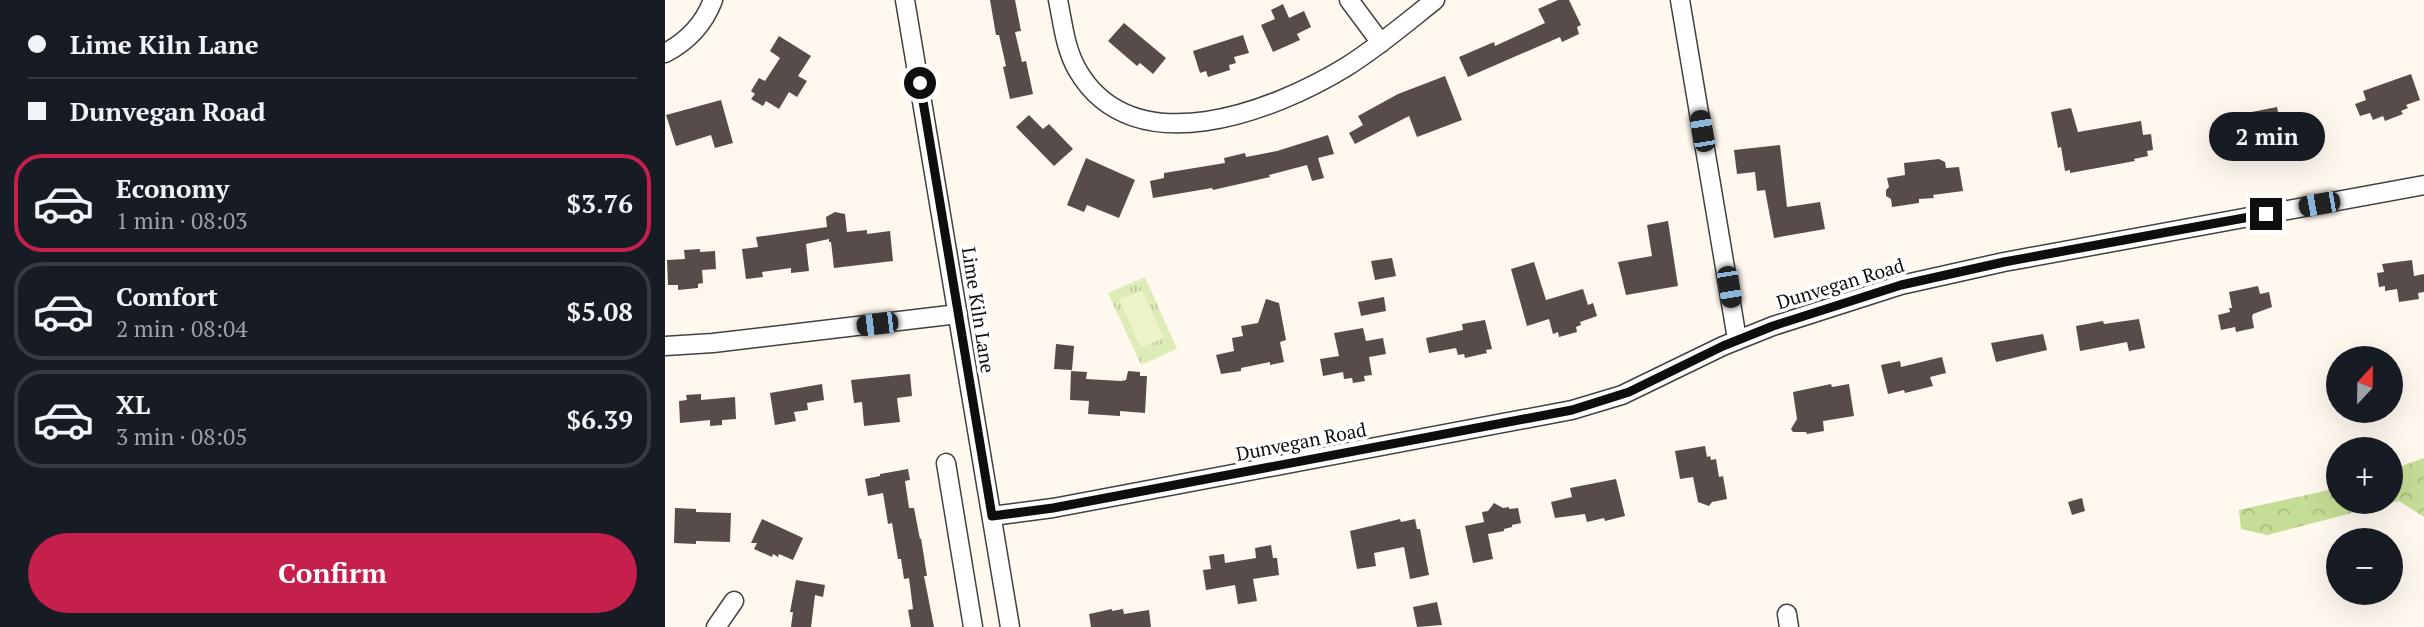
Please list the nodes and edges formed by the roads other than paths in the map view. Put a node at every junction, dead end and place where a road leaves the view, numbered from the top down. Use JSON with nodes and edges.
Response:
{"nodes":[{"id":1,"x":713,"y":0,"type":"edge"},
{"id":2,"x":905,"y":0,"type":"edge"},
{"id":3,"x":1058,"y":0,"type":"edge"},
{"id":4,"x":1349,"y":0,"type":"edge"},
{"id":5,"x":1435,"y":0,"type":"edge"},
{"id":6,"x":1680,"y":0,"type":"edge"},
{"id":7,"x":1381,"y":43,"type":"junction"},
{"id":8,"x":665,"y":53,"type":"edge"},
{"id":9,"x":2424,"y":185,"type":"edge"},
{"id":10,"x":958,"y":314,"type":"junction"},
{"id":11,"x":1737,"y":340,"type":"junction"},
{"id":12,"x":665,"y":346,"type":"edge"},
{"id":13,"x":946,"y":463,"type":"dead end"},
{"id":14,"x":992,"y":516,"type":"junction"},
{"id":15,"x":734,"y":601,"type":"dead end"},
{"id":16,"x":716,"y":627,"type":"edge"},
{"id":17,"x":973,"y":627,"type":"edge"},
{"id":18,"x":1010,"y":627,"type":"edge"}],
"edges":[{"from":1,"to":8,"type":"street"},
{"from":2,"to":10,"type":"street","name":"Lime Kiln Lane"},
{"from":3,"to":7,"type":"street"},
{"from":4,"to":7,"type":"street"},
{"from":5,"to":7,"type":"street"},
{"from":6,"to":11,"type":"street"},
{"from":9,"to":11,"type":"street","name":"Dunvegan Road"},
{"from":10,"to":12,"type":"street"},
{"from":10,"to":14,"type":"street","name":"Lime Kiln Lane"},
{"from":11,"to":14,"type":"street","name":"Dunvegan Road"},
{"from":13,"to":17,"type":"street"},
{"from":14,"to":18,"type":"street","name":"Lime Kiln Lane"},
{"from":15,"to":16,"type":"street"}]}
